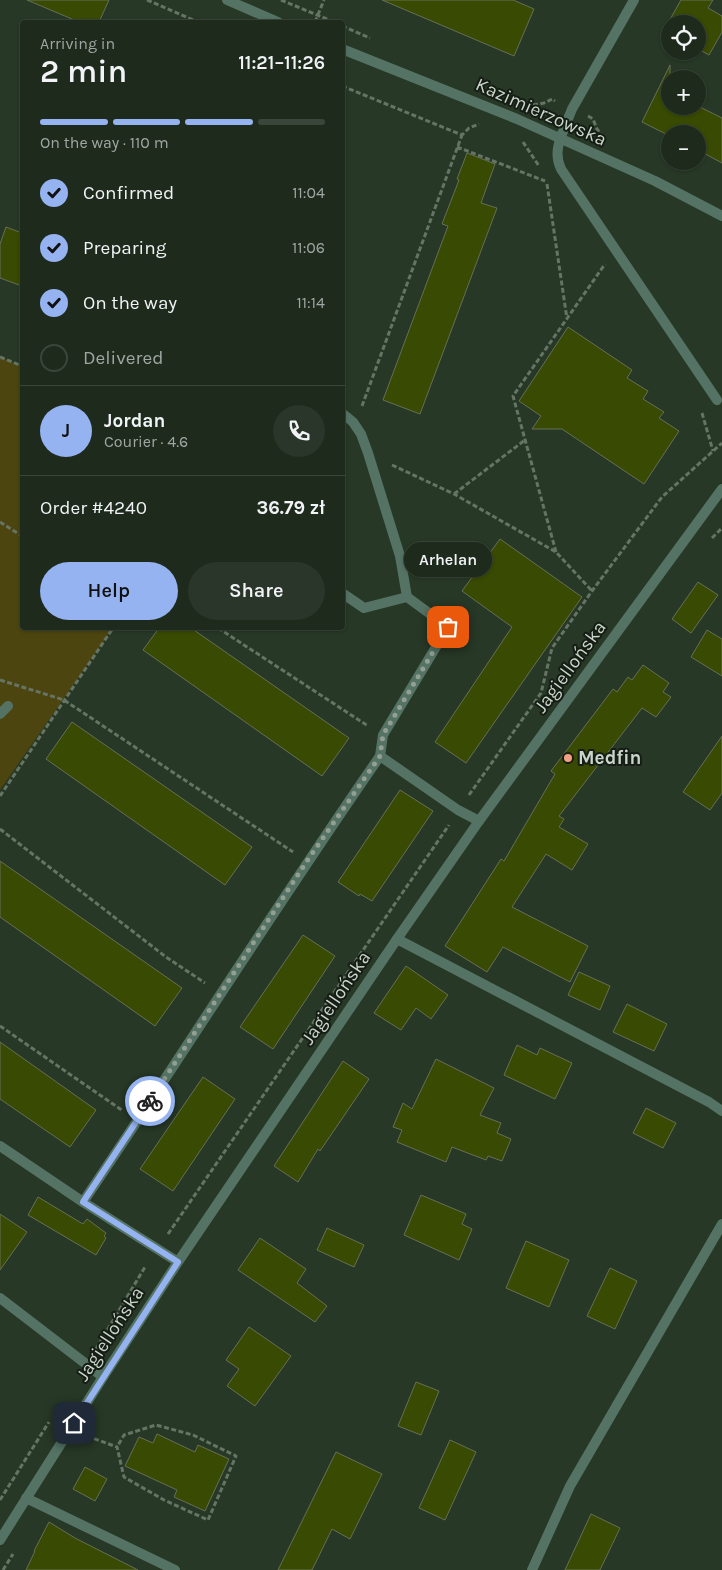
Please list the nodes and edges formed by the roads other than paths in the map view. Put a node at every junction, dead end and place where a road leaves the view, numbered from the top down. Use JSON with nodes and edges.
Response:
{"nodes":[{"id":1,"x":228,"y":0,"type":"edge"},
{"id":2,"x":634,"y":0,"type":"edge"},
{"id":3,"x":273,"y":20,"type":"edge"},
{"id":4,"x":345,"y":50,"type":"edge"},
{"id":5,"x":560,"y":139,"type":"junction"},
{"id":6,"x":722,"y":216,"type":"edge"},
{"id":7,"x":717,"y":400,"type":"dead end"},
{"id":8,"x":345,"y":415,"type":"edge"},
{"id":9,"x":722,"y":489,"type":"edge"},
{"id":10,"x":345,"y":595,"type":"edge"},
{"id":11,"x":407,"y":597,"type":"junction"},
{"id":12,"x":8,"y":706,"type":"dead end"},
{"id":13,"x":0,"y":714,"type":"edge"},
{"id":14,"x":380,"y":756,"type":"junction"},
{"id":15,"x":479,"y":822,"type":"junction"},
{"id":16,"x":397,"y":939,"type":"junction"},
{"id":17,"x":722,"y":1111,"type":"edge"},
{"id":18,"x":0,"y":1146,"type":"edge"},
{"id":19,"x":83,"y":1202,"type":"junction"},
{"id":20,"x":722,"y":1224,"type":"edge"},
{"id":21,"x":178,"y":1262,"type":"junction"},
{"id":22,"x":0,"y":1298,"type":"edge"},
{"id":23,"x":103,"y":1377,"type":"junction"},
{"id":24,"x":26,"y":1498,"type":"junction"},
{"id":25,"x":0,"y":1540,"type":"edge"},
{"id":26,"x":175,"y":1570,"type":"edge"},
{"id":27,"x":532,"y":1570,"type":"edge"}],
"edges":[{"from":1,"to":3,"type":"street"},
{"from":2,"to":5,"type":"street"},
{"from":4,"to":5,"type":"street","name":"Kazimierzowska"},
{"from":5,"to":6,"type":"street","name":"Kazimierzowska"},
{"from":5,"to":7,"type":"street"},
{"from":8,"to":11,"type":"street"},
{"from":9,"to":15,"type":"street","name":"Jagiellońska"},
{"from":10,"to":11,"type":"street"},
{"from":11,"to":14,"type":"street"},
{"from":12,"to":13,"type":"street"},
{"from":14,"to":15,"type":"street"},
{"from":14,"to":19,"type":"street"},
{"from":15,"to":16,"type":"street","name":"Jagiellońska"},
{"from":16,"to":17,"type":"street"},
{"from":16,"to":21,"type":"street","name":"Jagiellońska"},
{"from":18,"to":19,"type":"street"},
{"from":19,"to":21,"type":"street"},
{"from":20,"to":27,"type":"street"},
{"from":21,"to":23,"type":"street","name":"Jagiellońska"},
{"from":22,"to":23,"type":"street"},
{"from":23,"to":24,"type":"street","name":"Jagiellońska"},
{"from":24,"to":25,"type":"street","name":"Jagiellońska"},
{"from":24,"to":26,"type":"street"}]}
